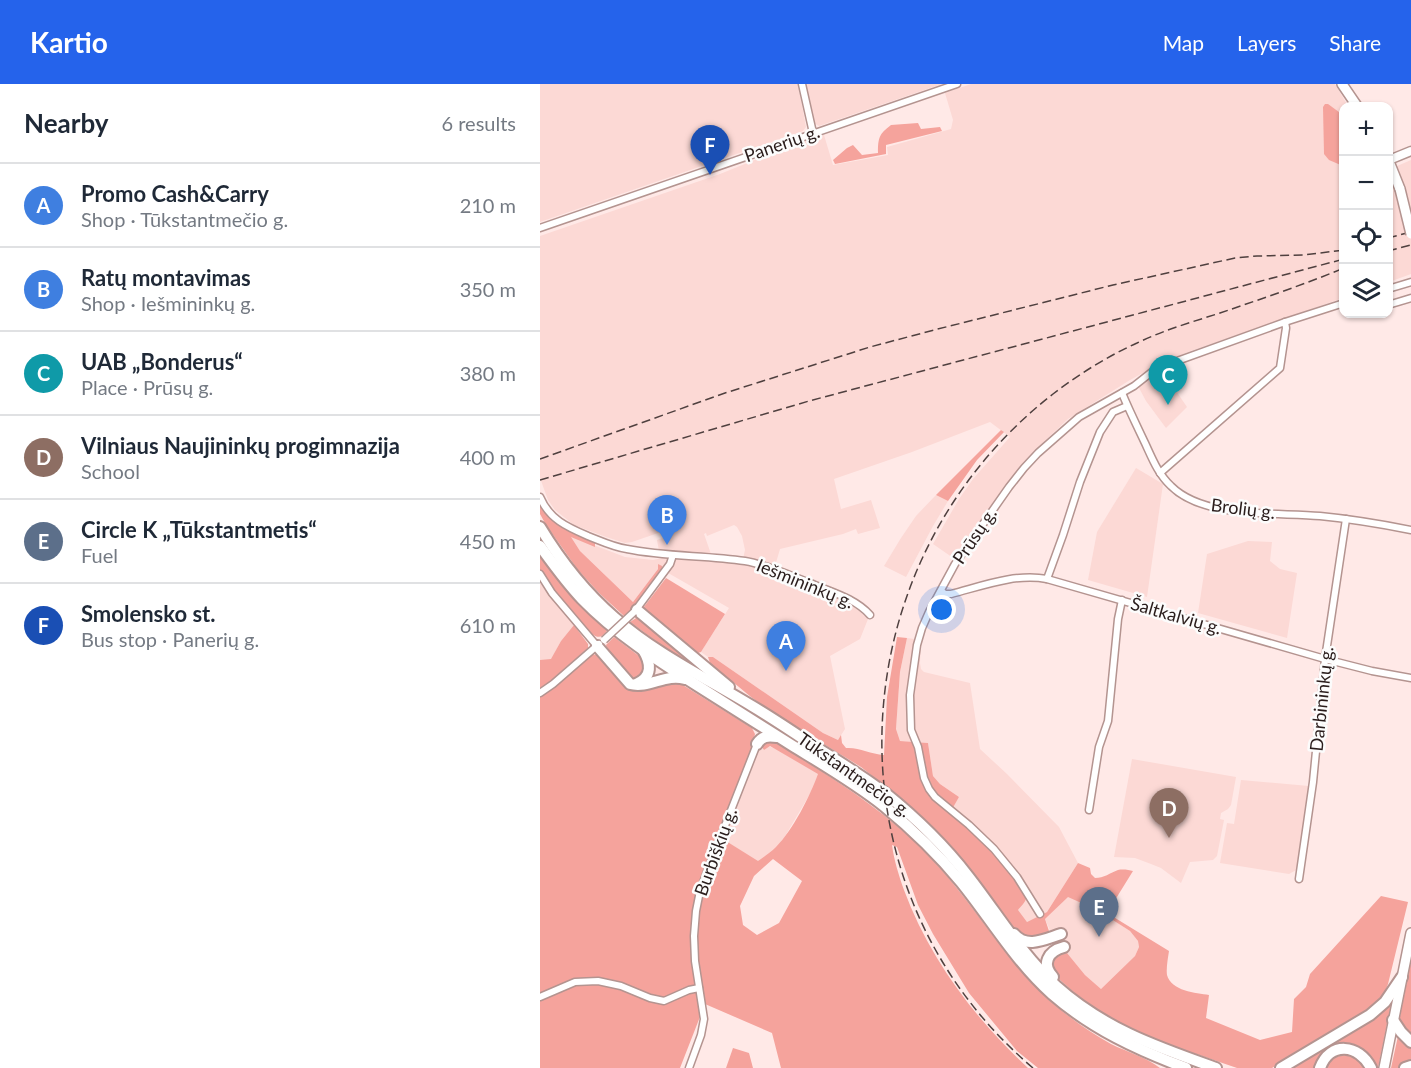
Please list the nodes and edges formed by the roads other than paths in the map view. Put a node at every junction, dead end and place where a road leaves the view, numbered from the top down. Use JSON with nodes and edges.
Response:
{"nodes":[{"id":1,"x":802,"y":84,"type":"edge"},
{"id":2,"x":957,"y":84,"type":"edge"},
{"id":3,"x":1342,"y":84,"type":"edge"},
{"id":4,"x":1354,"y":102,"type":"edge"},
{"id":5,"x":813,"y":133,"type":"junction"},
{"id":6,"x":1411,"y":151,"type":"edge"},
{"id":7,"x":1393,"y":158,"type":"edge"},
{"id":8,"x":1393,"y":171,"type":"edge"},
{"id":9,"x":540,"y":228,"type":"edge"},
{"id":10,"x":1411,"y":234,"type":"edge"},
{"id":11,"x":1411,"y":282,"type":"edge"},
{"id":12,"x":1393,"y":288,"type":"edge"},
{"id":13,"x":1411,"y":298,"type":"edge"},
{"id":14,"x":1393,"y":304,"type":"edge"},
{"id":15,"x":1339,"y":305,"type":"edge"},
{"id":16,"x":1285,"y":322,"type":"junction"},
{"id":17,"x":1122,"y":393,"type":"junction"},
{"id":18,"x":1106,"y":402,"type":"junction"},
{"id":19,"x":1127,"y":406,"type":"junction"},
{"id":20,"x":1113,"y":412,"type":"junction"},
{"id":21,"x":1160,"y":473,"type":"junction"},
{"id":22,"x":540,"y":497,"type":"edge"},
{"id":23,"x":1346,"y":519,"type":"junction"},
{"id":24,"x":540,"y":527,"type":"edge"},
{"id":25,"x":1411,"y":530,"type":"edge"},
{"id":26,"x":540,"y":546,"type":"edge"},
{"id":27,"x":673,"y":555,"type":"junction"},
{"id":28,"x":540,"y":574,"type":"edge"},
{"id":29,"x":1047,"y":579,"type":"junction"},
{"id":30,"x":941,"y":591,"type":"junction"},
{"id":31,"x":1122,"y":600,"type":"junction"},
{"id":32,"x":635,"y":611,"type":"junction"},
{"id":33,"x":870,"y":615,"type":"dead end"},
{"id":34,"x":601,"y":643,"type":"junction"},
{"id":35,"x":642,"y":650,"type":"junction"},
{"id":36,"x":1325,"y":659,"type":"junction"},
{"id":37,"x":1411,"y":678,"type":"edge"},
{"id":38,"x":690,"y":681,"type":"junction"},
{"id":39,"x":633,"y":685,"type":"junction"},
{"id":40,"x":540,"y":693,"type":"edge"},
{"id":41,"x":753,"y":706,"type":"junction"},
{"id":42,"x":753,"y":720,"type":"junction"},
{"id":43,"x":778,"y":737,"type":"junction"},
{"id":44,"x":757,"y":744,"type":"junction"},
{"id":45,"x":1089,"y":810,"type":"dead end"},
{"id":46,"x":1299,"y":879,"type":"dead end"},
{"id":47,"x":1040,"y":914,"type":"dead end"},
{"id":48,"x":999,"y":919,"type":"junction"},
{"id":49,"x":1411,"y":933,"type":"edge"},
{"id":50,"x":1060,"y":934,"type":"dead end"},
{"id":51,"x":1064,"y":947,"type":"dead end"},
{"id":52,"x":1402,"y":977,"type":"junction"},
{"id":53,"x":699,"y":988,"type":"junction"},
{"id":54,"x":540,"y":997,"type":"edge"},
{"id":55,"x":1074,"y":1000,"type":"junction"},
{"id":56,"x":1393,"y":1020,"type":"junction"},
{"id":57,"x":1411,"y":1042,"type":"edge"},
{"id":58,"x":1156,"y":1057,"type":"junction"},
{"id":59,"x":1411,"y":1066,"type":"edge"},
{"id":60,"x":689,"y":1068,"type":"edge"},
{"id":61,"x":1165,"y":1068,"type":"edge"},
{"id":62,"x":1186,"y":1068,"type":"edge"},
{"id":63,"x":1216,"y":1068,"type":"edge"},
{"id":64,"x":1281,"y":1068,"type":"edge"},
{"id":65,"x":1320,"y":1068,"type":"edge"},
{"id":66,"x":1371,"y":1068,"type":"edge"},
{"id":67,"x":1384,"y":1068,"type":"edge"},
{"id":68,"x":1405,"y":1068,"type":"edge"}],
"edges":[{"from":1,"to":5,"type":"street"},
{"from":2,"to":5,"type":"street","name":"Panerių g."},
{"from":3,"to":4,"type":"main road"},
{"from":5,"to":9,"type":"street","name":"Panerių g."},
{"from":6,"to":7,"type":"main road"},
{"from":8,"to":10,"type":"main road","bridge":true},
{"from":11,"to":12,"type":"street"},
{"from":13,"to":14,"type":"street"},
{"from":15,"to":16,"type":"street","name":"Prūsų g."},
{"from":16,"to":17,"type":"street","name":"Prūsų g."},
{"from":16,"to":21,"type":"street"},
{"from":17,"to":18,"type":"street","name":"Prūsų g."},
{"from":17,"to":19,"type":"street","name":"Brolių g."},
{"from":18,"to":20,"type":"street"},
{"from":18,"to":30,"type":"street","name":"Prūsų g."},
{"from":19,"to":20,"type":"street"},
{"from":19,"to":21,"type":"street","name":"Brolių g."},
{"from":20,"to":29,"type":"street"},
{"from":21,"to":23,"type":"street","name":"Brolių g."},
{"from":22,"to":27,"type":"street","name":"Iešmininkų g."},
{"from":23,"to":25,"type":"street","name":"Brolių g."},
{"from":23,"to":36,"type":"street","name":"Darbininkų g."},
{"from":24,"to":41,"type":"highway","name":"Tūkstantmečio g."},
{"from":26,"to":35,"type":"highway","name":"Tūkstantmečio g."},
{"from":27,"to":32,"type":"street"},
{"from":27,"to":33,"type":"street","name":"Iešmininkų g."},
{"from":28,"to":34,"type":"street"},
{"from":29,"to":30,"type":"street","name":"Šaltkalvių g."},
{"from":29,"to":31,"type":"street","name":"Šaltkalvių g."},
{"from":30,"to":47,"type":"street","name":"Prūsų g."},
{"from":31,"to":36,"type":"street","name":"Šaltkalvių g."},
{"from":31,"to":45,"type":"street"},
{"from":32,"to":34,"type":"street","bridge":true},
{"from":32,"to":41,"type":"highway"},
{"from":34,"to":39,"type":"highway"},
{"from":34,"to":40,"type":"street"},
{"from":35,"to":38,"type":"highway","name":"Tūkstantmečio g."},
{"from":35,"to":39,"type":"highway"},
{"from":36,"to":37,"type":"street","name":"Šaltkalvių g."},
{"from":36,"to":46,"type":"street","name":"Darbininkų g."},
{"from":38,"to":39,"type":"highway"},
{"from":38,"to":42,"type":"highway","name":"Tūkstantmečio g."},
{"from":41,"to":48,"type":"highway","name":"Tūkstantmečio g."},
{"from":42,"to":43,"type":"highway","name":"Tūkstantmečio g."},
{"from":42,"to":44,"type":"highway"},
{"from":43,"to":44,"type":"highway"},
{"from":43,"to":58,"type":"highway","name":"Tūkstantmečio g."},
{"from":44,"to":53,"type":"street","name":"Burbiškių g."},
{"from":48,"to":50,"type":"highway"},
{"from":48,"to":55,"type":"highway","name":"Tūkstantmečio g."},
{"from":49,"to":52,"type":"main road"},
{"from":51,"to":55,"type":"highway"},
{"from":52,"to":56,"type":"main road"},
{"from":52,"to":64,"type":"highway"},
{"from":53,"to":54,"type":"street"},
{"from":53,"to":60,"type":"street","name":"Burbiškių g."},
{"from":55,"to":63,"type":"highway","name":"Tūkstantmečio g."},
{"from":56,"to":57,"type":"highway"},
{"from":56,"to":67,"type":"main road"},
{"from":58,"to":61,"type":"highway"},
{"from":58,"to":62,"type":"highway","name":"Tūkstantmečio g."},
{"from":59,"to":68,"type":"highway"},
{"from":65,"to":66,"type":"highway"}]}
